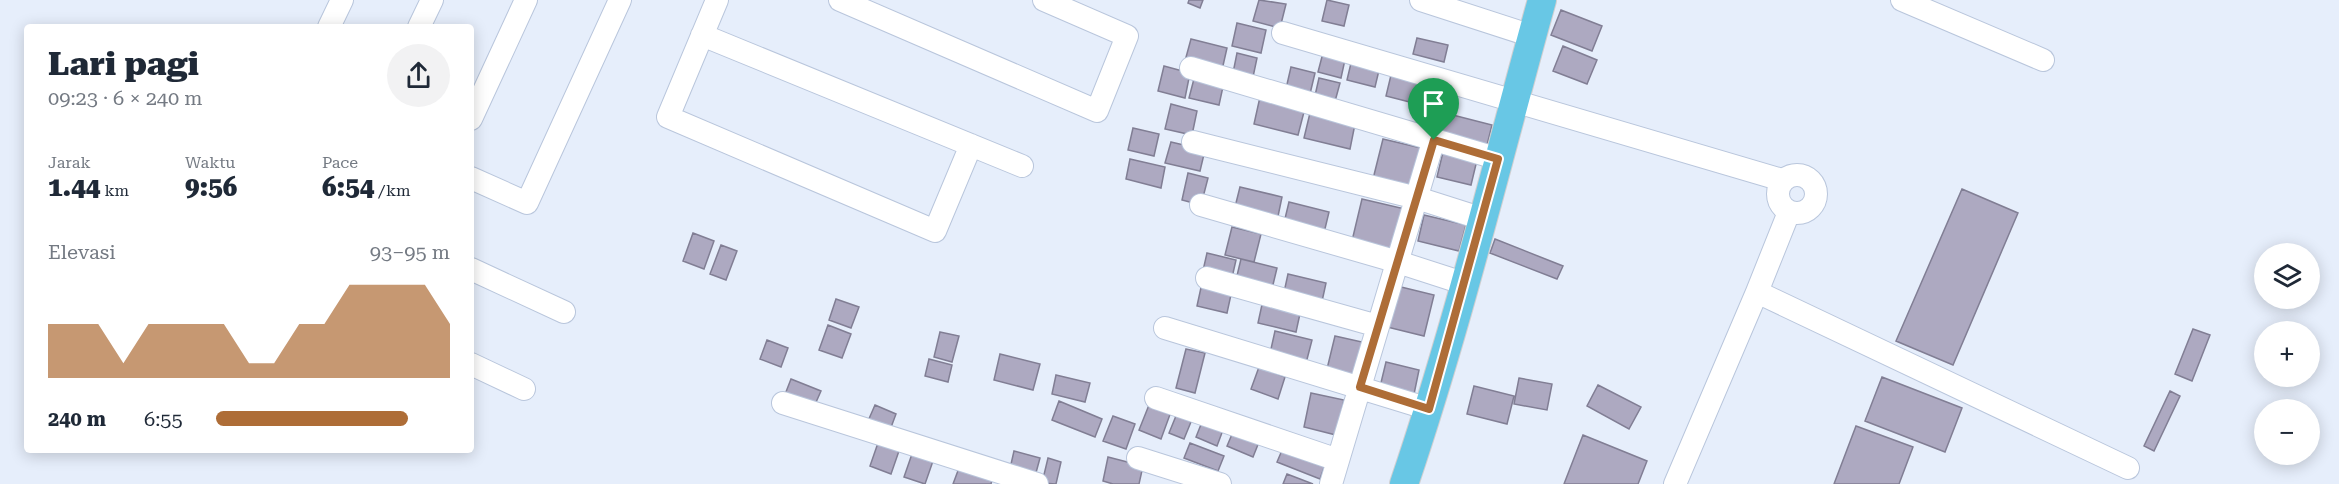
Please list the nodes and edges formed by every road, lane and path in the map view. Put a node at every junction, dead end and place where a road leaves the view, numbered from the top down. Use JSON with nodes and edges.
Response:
{"nodes":[{"id":1,"x":342,"y":0,"type":"edge"},
{"id":2,"x":432,"y":0,"type":"edge"},
{"id":3,"x":526,"y":0,"type":"edge"},
{"id":4,"x":620,"y":0,"type":"edge"},
{"id":5,"x":717,"y":0,"type":"edge"},
{"id":6,"x":840,"y":0,"type":"edge"},
{"id":7,"x":1044,"y":0,"type":"edge"},
{"id":8,"x":1421,"y":0,"type":"edge"},
{"id":9,"x":1542,"y":0,"type":"edge"},
{"id":10,"x":1902,"y":0,"type":"edge"},
{"id":11,"x":330,"y":24,"type":"edge"},
{"id":12,"x":420,"y":24,"type":"edge"},
{"id":13,"x":1283,"y":33,"type":"dead end"},
{"id":14,"x":702,"y":35,"type":"junction"},
{"id":15,"x":1532,"y":36,"type":"junction"},
{"id":16,"x":2043,"y":60,"type":"dead end"},
{"id":17,"x":1191,"y":68,"type":"dead end"},
{"id":18,"x":1516,"y":101,"type":"junction"},
{"id":19,"x":474,"y":113,"type":"edge"},
{"id":20,"x":1434,"y":140,"type":"junction"},
{"id":21,"x":1193,"y":142,"type":"dead end"},
{"id":22,"x":971,"y":145,"type":"junction"},
{"id":23,"x":1498,"y":159,"type":"junction"},
{"id":24,"x":1022,"y":166,"type":"dead end"},
{"id":25,"x":474,"y":179,"type":"edge"},
{"id":26,"x":1782,"y":180,"type":"junction"},
{"id":27,"x":1417,"y":198,"type":"junction"},
{"id":28,"x":1201,"y":205,"type":"dead end"},
{"id":29,"x":1789,"y":212,"type":"junction"},
{"id":30,"x":1483,"y":219,"type":"junction"},
{"id":31,"x":1398,"y":262,"type":"junction"},
{"id":32,"x":474,"y":270,"type":"edge"},
{"id":33,"x":1207,"y":278,"type":"dead end"},
{"id":34,"x":1466,"y":284,"type":"junction"},
{"id":35,"x":1756,"y":292,"type":"junction"},
{"id":36,"x":564,"y":312,"type":"dead end"},
{"id":37,"x":1378,"y":326,"type":"junction"},
{"id":38,"x":1165,"y":328,"type":"dead end"},
{"id":39,"x":474,"y":365,"type":"edge"},
{"id":40,"x":1360,"y":387,"type":"junction"},
{"id":41,"x":524,"y":389,"type":"dead end"},
{"id":42,"x":1156,"y":398,"type":"dead end"},
{"id":43,"x":783,"y":403,"type":"dead end"},
{"id":44,"x":1429,"y":409,"type":"junction"},
{"id":45,"x":1138,"y":458,"type":"dead end"},
{"id":46,"x":1338,"y":460,"type":"junction"},
{"id":47,"x":2128,"y":468,"type":"dead end"},
{"id":48,"x":1037,"y":484,"type":"edge"},
{"id":49,"x":1220,"y":484,"type":"edge"},
{"id":50,"x":1333,"y":484,"type":"edge"},
{"id":51,"x":1404,"y":484,"type":"edge"},
{"id":52,"x":1675,"y":484,"type":"edge"}],
"edges":[{"from":1,"to":11,"type":"street"},
{"from":2,"to":12,"type":"street"},
{"from":3,"to":19,"type":"street"},
{"from":4,"to":25,"type":"street"},
{"from":5,"to":14,"type":"street"},
{"from":6,"to":7,"type":"street"},
{"from":8,"to":15,"type":"street"},
{"from":9,"to":15,"type":"main road"},
{"from":10,"to":16,"type":"street"},
{"from":13,"to":18,"type":"street"},
{"from":14,"to":22,"type":"street"},
{"from":14,"to":22,"type":"street"},
{"from":15,"to":18,"type":"main road"},
{"from":17,"to":20,"type":"street"},
{"from":18,"to":23,"type":"main road"},
{"from":18,"to":26,"type":"street"},
{"from":20,"to":23,"type":"street"},
{"from":20,"to":27,"type":"street"},
{"from":21,"to":27,"type":"street"},
{"from":22,"to":24,"type":"street"},
{"from":23,"to":30,"type":"main road"},
{"from":26,"to":29,"type":"street"},
{"from":26,"to":29,"type":"street"},
{"from":27,"to":30,"type":"street"},
{"from":27,"to":31,"type":"street"},
{"from":28,"to":31,"type":"street"},
{"from":29,"to":35,"type":"street"},
{"from":30,"to":34,"type":"main road"},
{"from":31,"to":34,"type":"street"},
{"from":31,"to":37,"type":"street"},
{"from":32,"to":36,"type":"street"},
{"from":33,"to":37,"type":"street"},
{"from":34,"to":44,"type":"main road"},
{"from":35,"to":47,"type":"street"},
{"from":35,"to":52,"type":"street"},
{"from":37,"to":40,"type":"street"},
{"from":38,"to":40,"type":"street"},
{"from":39,"to":41,"type":"street"},
{"from":40,"to":44,"type":"street"},
{"from":40,"to":46,"type":"street"},
{"from":42,"to":46,"type":"street"},
{"from":43,"to":48,"type":"street"},
{"from":44,"to":51,"type":"main road"},
{"from":45,"to":49,"type":"street"},
{"from":46,"to":50,"type":"street"}]}
